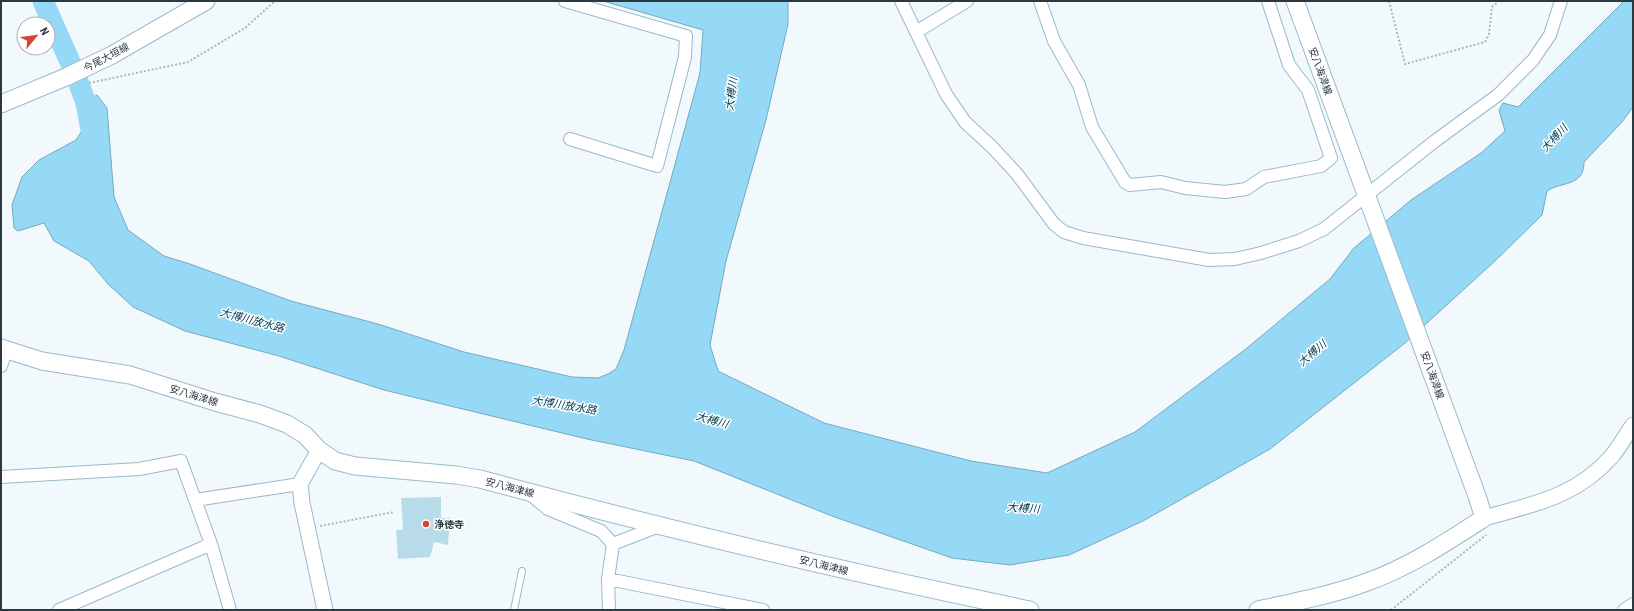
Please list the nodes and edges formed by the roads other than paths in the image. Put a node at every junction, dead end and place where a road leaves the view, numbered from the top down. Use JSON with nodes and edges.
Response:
{"nodes":[{"id":1,"x":206,"y":1,"type":"edge"},
{"id":2,"x":565,"y":1,"type":"edge"},
{"id":3,"x":901,"y":1,"type":"edge"},
{"id":4,"x":967,"y":1,"type":"edge"},
{"id":5,"x":1040,"y":1,"type":"edge"},
{"id":6,"x":1268,"y":1,"type":"edge"},
{"id":7,"x":1296,"y":1,"type":"edge"},
{"id":8,"x":1561,"y":1,"type":"edge"},
{"id":9,"x":916,"y":32,"type":"junction"},
{"id":10,"x":1,"y":104,"type":"edge"},
{"id":11,"x":570,"y":140,"type":"dead end"},
{"id":12,"x":1367,"y":197,"type":"junction"},
{"id":13,"x":3,"y":355,"type":"edge"},
{"id":14,"x":1633,"y":425,"type":"edge"},
{"id":15,"x":319,"y":450,"type":"junction"},
{"id":16,"x":1,"y":477,"type":"edge"},
{"id":17,"x":300,"y":484,"type":"junction"},
{"id":18,"x":529,"y":492,"type":"junction"},
{"id":19,"x":195,"y":500,"type":"junction"},
{"id":20,"x":659,"y":526,"type":"junction"},
{"id":21,"x":1486,"y":526,"type":"junction"},
{"id":22,"x":211,"y":544,"type":"junction"},
{"id":23,"x":613,"y":544,"type":"junction"},
{"id":24,"x":522,"y":571,"type":"dead end"},
{"id":25,"x":608,"y":580,"type":"junction"},
{"id":26,"x":1633,"y":604,"type":"edge"},
{"id":27,"x":59,"y":610,"type":"edge"},
{"id":28,"x":230,"y":610,"type":"edge"},
{"id":29,"x":325,"y":610,"type":"edge"},
{"id":30,"x":514,"y":610,"type":"edge"},
{"id":31,"x":608,"y":610,"type":"edge"},
{"id":32,"x":763,"y":610,"type":"edge"},
{"id":33,"x":1030,"y":610,"type":"edge"},
{"id":34,"x":1258,"y":610,"type":"edge"},
{"id":35,"x":1624,"y":610,"type":"edge"}],
"edges":[{"from":1,"to":10,"type":"main road","name":"今尾大垣線"},
{"from":2,"to":11,"type":"street"},
{"from":3,"to":9,"type":"street"},
{"from":4,"to":9,"type":"street"},
{"from":5,"to":6,"type":"street"},
{"from":7,"to":12,"type":"main road","name":"安八海津線"},
{"from":8,"to":12,"type":"street"},
{"from":9,"to":12,"type":"street"},
{"from":12,"to":21,"type":"main road","name":"安八海津線"},
{"from":13,"to":15,"type":"main road","name":"安八海津線"},
{"from":14,"to":21,"type":"street"},
{"from":15,"to":17,"type":"street"},
{"from":15,"to":18,"type":"main road","name":"安八海津線"},
{"from":16,"to":19,"type":"street"},
{"from":17,"to":19,"type":"street"},
{"from":17,"to":29,"type":"street"},
{"from":18,"to":20,"type":"main road","name":"安八海津線"},
{"from":18,"to":23,"type":"street"},
{"from":19,"to":22,"type":"street"},
{"from":20,"to":23,"type":"street"},
{"from":20,"to":33,"type":"main road","name":"安八海津線"},
{"from":21,"to":34,"type":"main road"},
{"from":22,"to":27,"type":"street"},
{"from":22,"to":28,"type":"street"},
{"from":23,"to":25,"type":"street"},
{"from":24,"to":30,"type":"lane"},
{"from":25,"to":31,"type":"street"},
{"from":25,"to":32,"type":"street"},
{"from":26,"to":35,"type":"street"}]}
